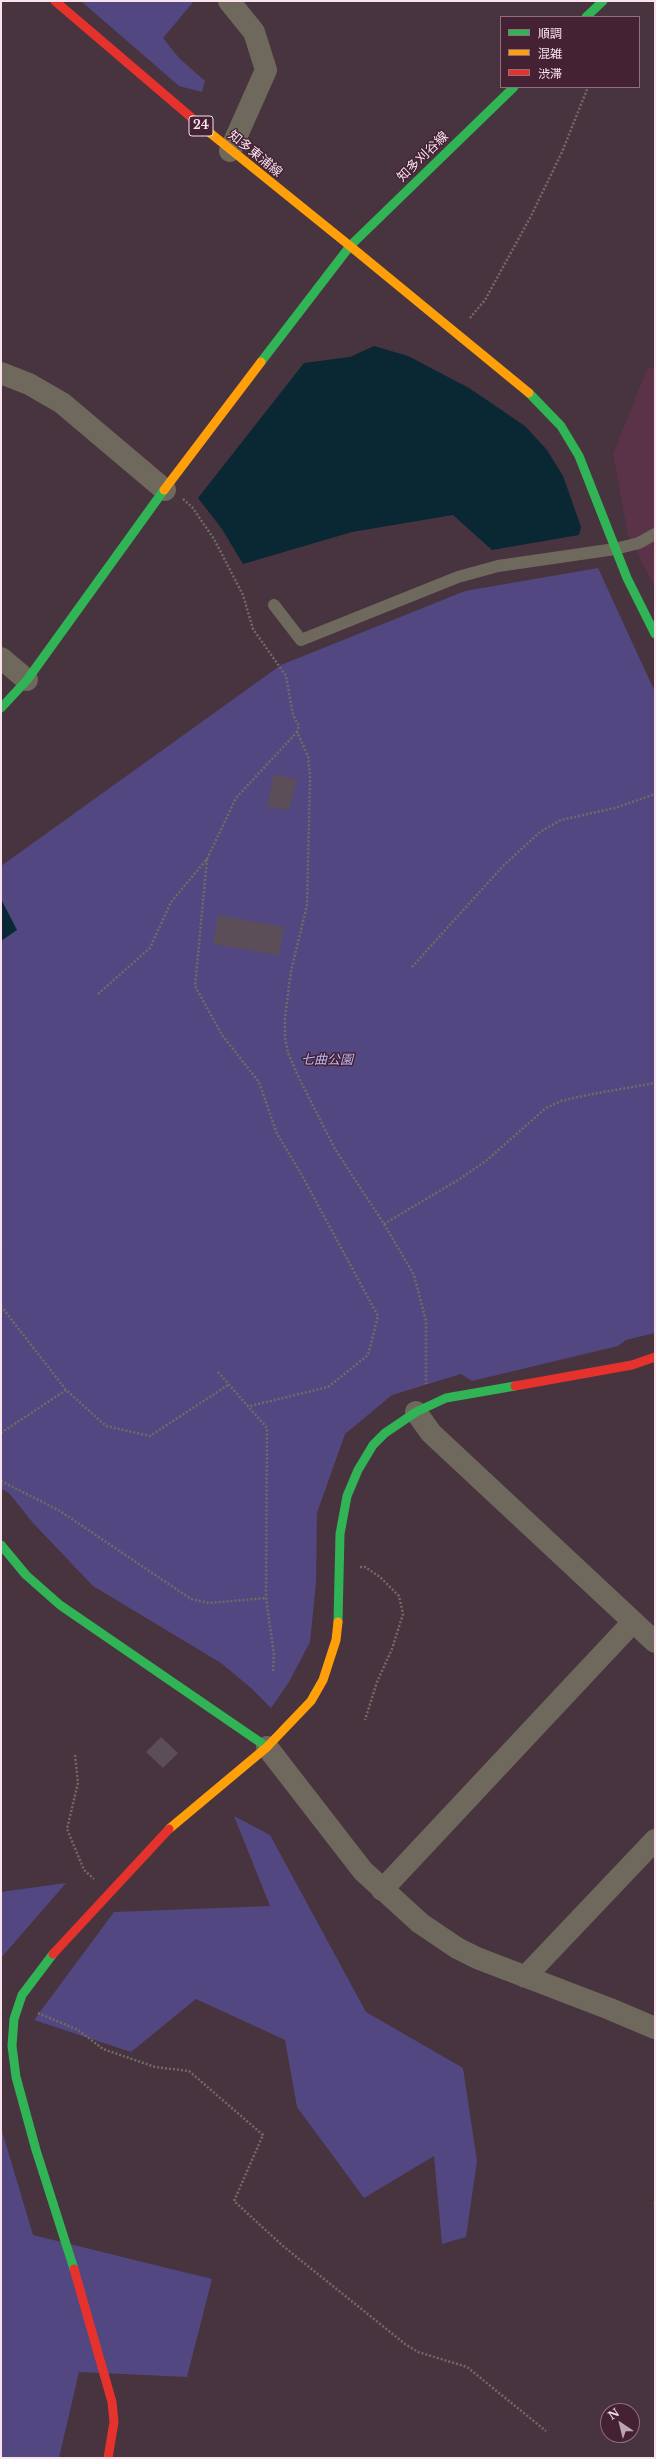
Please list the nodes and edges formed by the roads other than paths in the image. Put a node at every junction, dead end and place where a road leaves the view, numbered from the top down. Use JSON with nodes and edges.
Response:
{"nodes":[{"id":1,"x":55,"y":1,"type":"edge"},
{"id":2,"x":228,"y":1,"type":"edge"},
{"id":3,"x":603,"y":1,"type":"edge"},
{"id":4,"x":587,"y":16,"type":"edge"},
{"id":5,"x":513,"y":88,"type":"edge"},
{"id":6,"x":230,"y":151,"type":"junction"},
{"id":7,"x":350,"y":246,"type":"junction"},
{"id":8,"x":1,"y":373,"type":"edge"},
{"id":9,"x":164,"y":490,"type":"junction"},
{"id":10,"x":655,"y":534,"type":"edge"},
{"id":11,"x":615,"y":550,"type":"junction"},
{"id":12,"x":274,"y":605,"type":"dead end"},
{"id":13,"x":655,"y":634,"type":"edge"},
{"id":14,"x":1,"y":658,"type":"edge"},
{"id":15,"x":27,"y":680,"type":"junction"},
{"id":16,"x":1,"y":708,"type":"edge"},
{"id":17,"x":655,"y":1357,"type":"edge"},
{"id":18,"x":424,"y":1408,"type":"junction"},
{"id":19,"x":1,"y":1545,"type":"edge"},
{"id":20,"x":633,"y":1622,"type":"junction"},
{"id":21,"x":655,"y":1642,"type":"edge"},
{"id":22,"x":267,"y":1747,"type":"junction"},
{"id":23,"x":655,"y":1840,"type":"edge"},
{"id":24,"x":382,"y":1890,"type":"junction"},
{"id":25,"x":525,"y":1977,"type":"junction"},
{"id":26,"x":655,"y":2028,"type":"edge"},
{"id":27,"x":108,"y":2458,"type":"edge"}],
"edges":[{"from":1,"to":6,"type":"street","name":"知多東浦線","number":"24"},
{"from":2,"to":6,"type":"street"},
{"from":3,"to":4,"type":"street"},
{"from":5,"to":7,"type":"street","name":"知多刈谷線"},
{"from":6,"to":7,"type":"street","name":"知多東浦線","number":"24"},
{"from":7,"to":9,"type":"street","name":"知多刈谷線"},
{"from":7,"to":11,"type":"street","name":"知多東浦線"},
{"from":8,"to":9,"type":"street"},
{"from":9,"to":15,"type":"street","name":"知多刈谷線"},
{"from":10,"to":11,"type":"lane"},
{"from":11,"to":12,"type":"lane"},
{"from":11,"to":13,"type":"street","name":"知多東浦線"},
{"from":14,"to":15,"type":"street"},
{"from":15,"to":16,"type":"street","name":"知多刈谷線"},
{"from":17,"to":18,"type":"street"},
{"from":18,"to":20,"type":"street"},
{"from":18,"to":22,"type":"street"},
{"from":19,"to":22,"type":"street"},
{"from":20,"to":21,"type":"street"},
{"from":20,"to":24,"type":"street"},
{"from":22,"to":24,"type":"street"},
{"from":22,"to":27,"type":"street"},
{"from":23,"to":25,"type":"street"},
{"from":24,"to":25,"type":"street"},
{"from":25,"to":26,"type":"street"}]}
